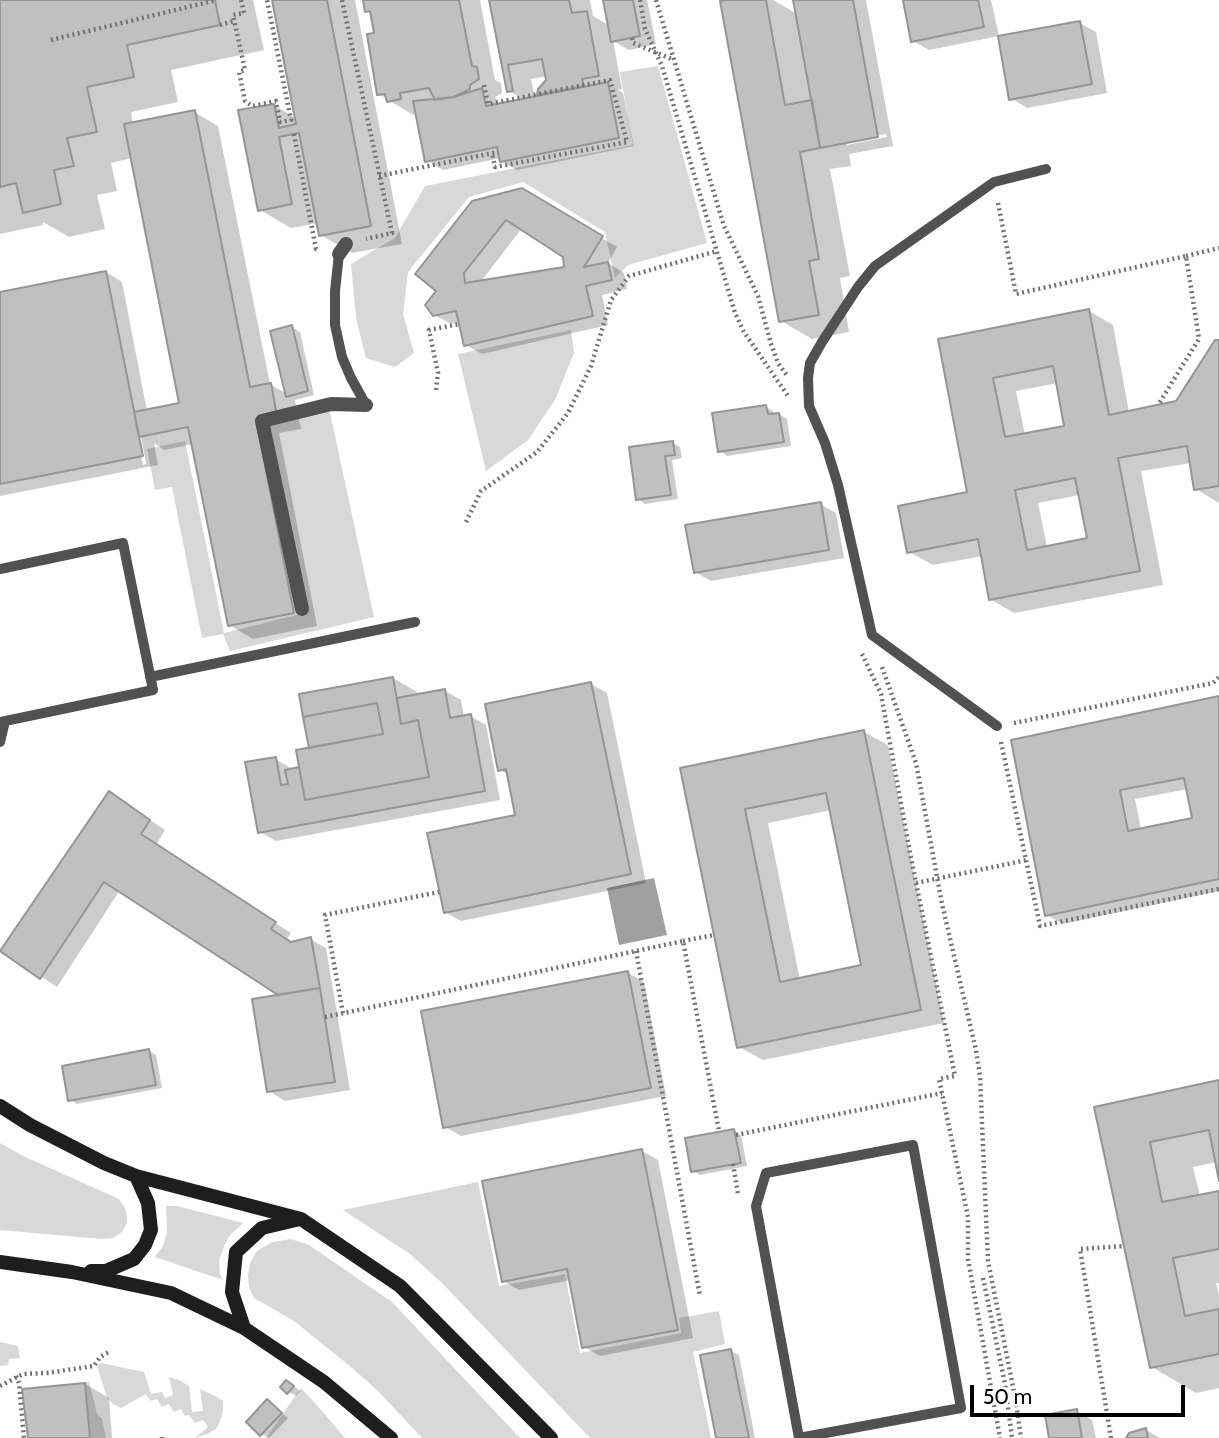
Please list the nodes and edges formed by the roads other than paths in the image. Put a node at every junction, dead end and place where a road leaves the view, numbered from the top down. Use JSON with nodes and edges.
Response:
{"nodes":[{"id":1,"x":1046,"y":169,"type":"dead end"},
{"id":2,"x":343,"y":249,"type":"road end"},
{"id":3,"x":366,"y":405,"type":"joint"},
{"id":4,"x":0,"y":569,"type":"edge"},
{"id":5,"x":302,"y":609,"type":"dead end"},
{"id":6,"x":415,"y":622,"type":"dead end"},
{"id":7,"x":150,"y":677,"type":"junction"},
{"id":8,"x":3,"y":721,"type":"edge"},
{"id":9,"x":998,"y":726,"type":"road end"},
{"id":10,"x":0,"y":742,"type":"edge"},
{"id":11,"x":0,"y":1106,"type":"edge"},
{"id":12,"x":136,"y":1176,"type":"junction"},
{"id":13,"x":301,"y":1219,"type":"junction"},
{"id":14,"x":0,"y":1262,"type":"edge"},
{"id":15,"x":72,"y":1272,"type":"junction"},
{"id":16,"x":244,"y":1328,"type":"junction"},
{"id":17,"x":840,"y":1434,"type":"edge"},
{"id":18,"x":391,"y":1438,"type":"edge"},
{"id":19,"x":551,"y":1438,"type":"edge"},
{"id":20,"x":799,"y":1438,"type":"edge"}],
"edges":[{"from":1,"to":9,"type":"lane"},
{"from":2,"to":3,"type":"lane"},
{"from":3,"to":5,"type":"street"},
{"from":4,"to":7,"type":"lane"},
{"from":6,"to":7,"type":"lane"},
{"from":7,"to":8,"type":"lane"},
{"from":8,"to":10,"type":"lane"},
{"from":11,"to":12,"type":"street"},
{"from":12,"to":13,"type":"street"},
{"from":12,"to":15,"type":"street"},
{"from":13,"to":16,"type":"street"},
{"from":13,"to":19,"type":"street"},
{"from":14,"to":15,"type":"street"},
{"from":15,"to":16,"type":"street"},
{"from":16,"to":18,"type":"street"},
{"from":17,"to":20,"type":"lane"},
{"from":17,"to":20,"type":"lane"}]}
